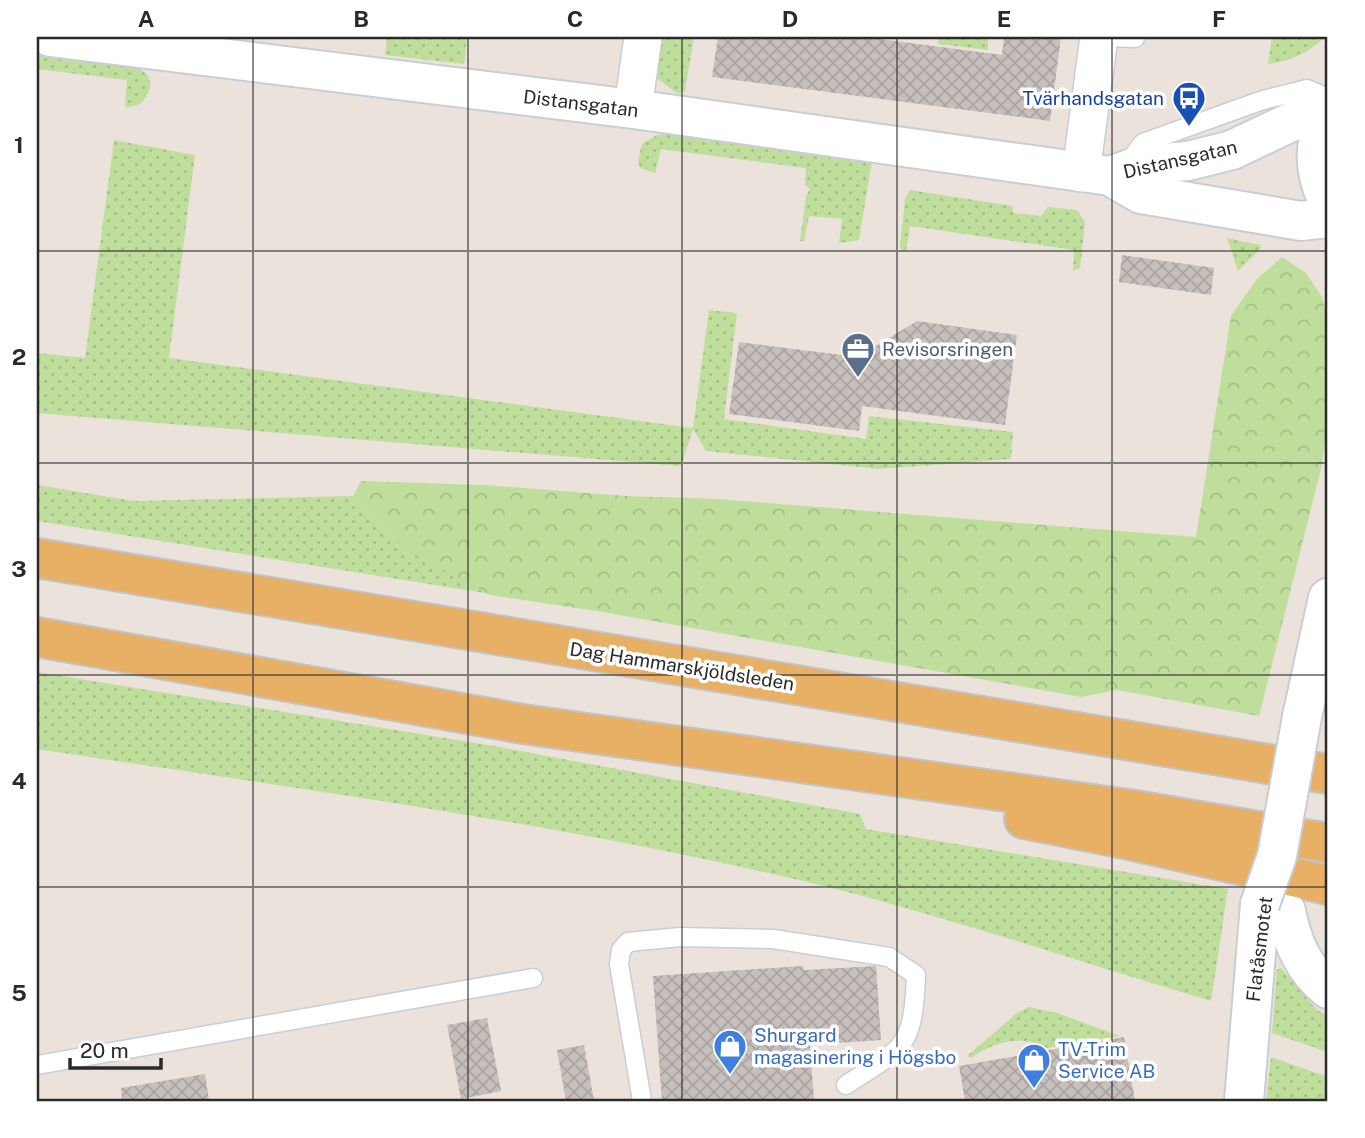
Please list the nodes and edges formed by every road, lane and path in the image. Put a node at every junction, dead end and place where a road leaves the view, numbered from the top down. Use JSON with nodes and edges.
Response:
{"nodes":[{"id":1,"x":50,"y":37,"type":"edge"},
{"id":2,"x":643,"y":37,"type":"edge"},
{"id":3,"x":1099,"y":37,"type":"edge"},
{"id":4,"x":1112,"y":37,"type":"edge"},
{"id":5,"x":1135,"y":38,"type":"edge"},
{"id":6,"x":168,"y":45,"type":"edge"},
{"id":7,"x":1328,"y":98,"type":"edge"},
{"id":8,"x":633,"y":109,"type":"junction"},
{"id":9,"x":1328,"y":112,"type":"edge"},
{"id":10,"x":1328,"y":119,"type":"edge"},
{"id":11,"x":1105,"y":173,"type":"junction"},
{"id":12,"x":1328,"y":201,"type":"edge"},
{"id":13,"x":1328,"y":218,"type":"edge"},
{"id":14,"x":37,"y":558,"type":"edge"},
{"id":15,"x":1328,"y":598,"type":"edge"},
{"id":16,"x":37,"y":637,"type":"edge"},
{"id":17,"x":1313,"y":705,"type":"edge"},
{"id":18,"x":523,"y":724,"type":"junction"},
{"id":19,"x":1328,"y":774,"type":"edge"},
{"id":20,"x":1328,"y":843,"type":"edge"},
{"id":21,"x":1328,"y":885,"type":"edge"},
{"id":22,"x":1273,"y":907,"type":"junction"},
{"id":23,"x":533,"y":978,"type":"dead end"},
{"id":24,"x":1328,"y":989,"type":"edge"},
{"id":25,"x":37,"y":1065,"type":"edge"},
{"id":26,"x":846,"y":1085,"type":"dead end"},
{"id":27,"x":642,"y":1101,"type":"edge"},
{"id":28,"x":1244,"y":1101,"type":"edge"}],
"edges":[{"from":1,"to":6,"type":"street","name":"Distansgatan"},
{"from":2,"to":8,"type":"street"},
{"from":3,"to":11,"type":"street"},
{"from":4,"to":5,"type":"lane"},
{"from":6,"to":8,"type":"street","name":"Distansgatan"},
{"from":7,"to":11,"type":"lane"},
{"from":8,"to":11,"type":"street","name":"Distansgatan"},
{"from":9,"to":11,"type":"street","name":"Distansgatan"},
{"from":10,"to":12,"type":"street"},
{"from":11,"to":13,"type":"street","name":"Distansgatan"},
{"from":14,"to":19,"type":"main road","name":"Dag Hammarskjöldsleden"},
{"from":15,"to":17,"type":"street","name":"Flatåsmotet"},
{"from":16,"to":18,"type":"main road"},
{"from":17,"to":22,"type":"street","name":"Flatåsmotet","bridge":true},
{"from":18,"to":20,"type":"main road"},
{"from":18,"to":21,"type":"main road"},
{"from":22,"to":24,"type":"street"},
{"from":22,"to":28,"type":"street","name":"Flatåsmotet"},
{"from":23,"to":25,"type":"lane"},
{"from":26,"to":27,"type":"lane"}]}
